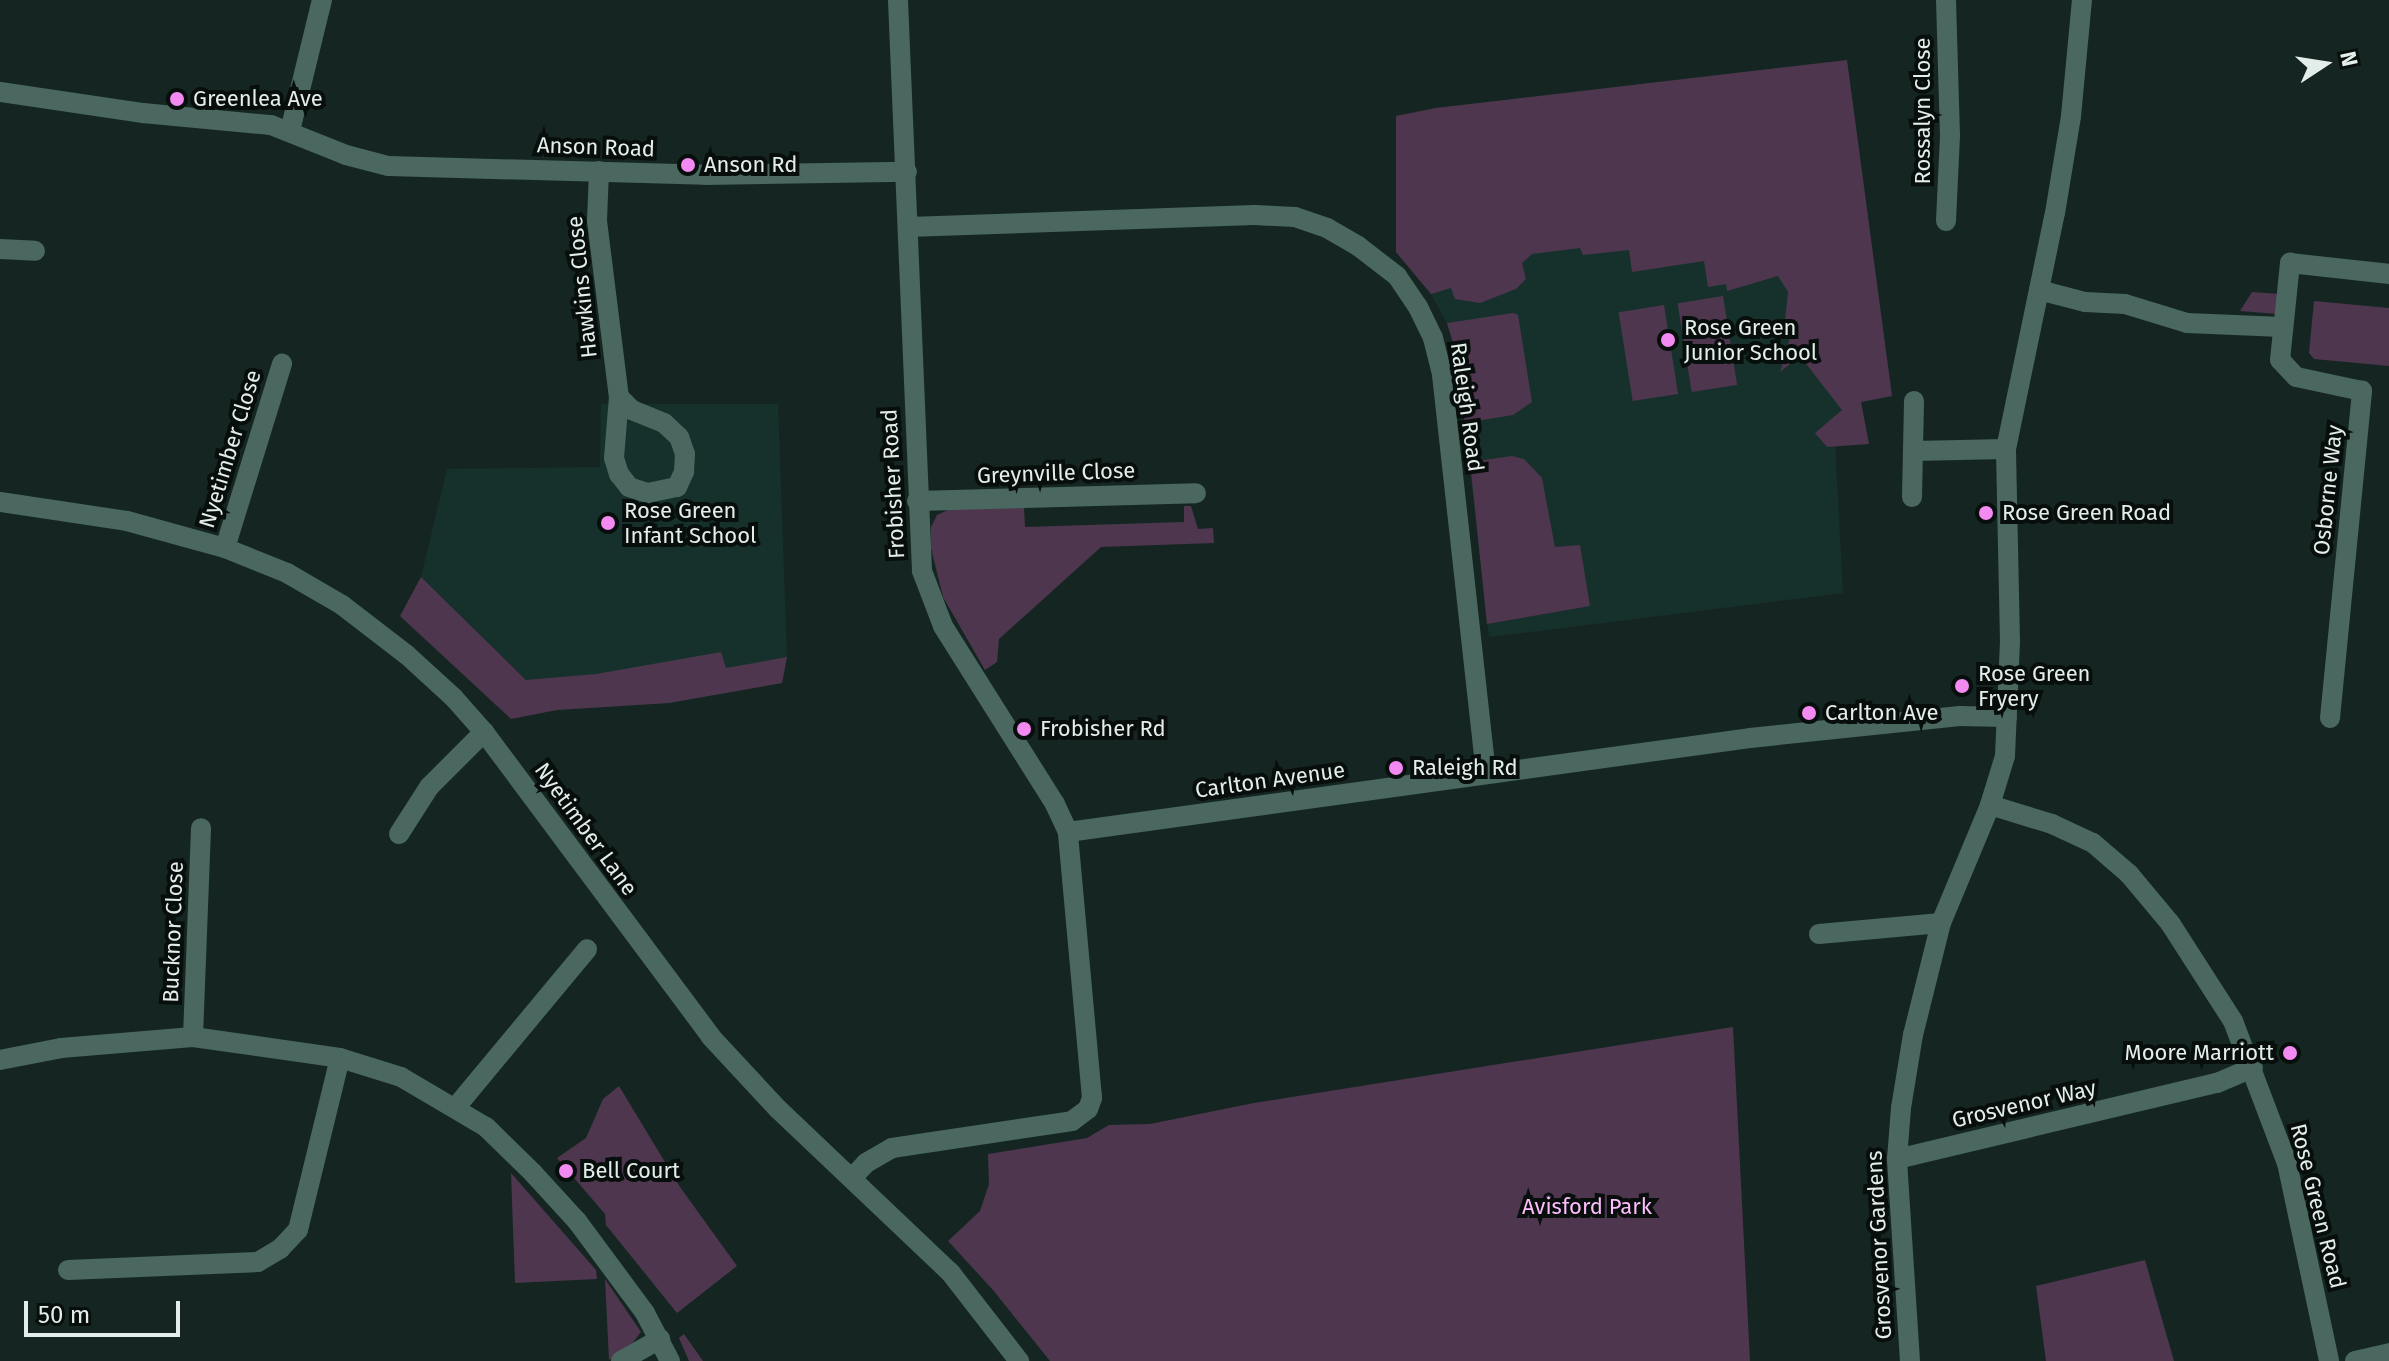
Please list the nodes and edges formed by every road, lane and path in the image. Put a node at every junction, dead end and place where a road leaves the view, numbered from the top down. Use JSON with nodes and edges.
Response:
{"nodes":[{"id":1,"x":322,"y":0,"type":"edge"},
{"id":2,"x":898,"y":0,"type":"edge"},
{"id":3,"x":1946,"y":0,"type":"edge"},
{"id":4,"x":2082,"y":0,"type":"edge"},
{"id":5,"x":0,"y":92,"type":"edge"},
{"id":6,"x":290,"y":131,"type":"junction"},
{"id":7,"x":599,"y":171,"type":"junction"},
{"id":8,"x":907,"y":172,"type":"junction"},
{"id":9,"x":1946,"y":221,"type":"dead end"},
{"id":10,"x":908,"y":227,"type":"junction"},
{"id":11,"x":0,"y":249,"type":"edge"},
{"id":12,"x":35,"y":251,"type":"dead end"},
{"id":13,"x":2389,"y":274,"type":"edge"},
{"id":14,"x":2039,"y":290,"type":"junction"},
{"id":15,"x":2282,"y":327,"type":"junction"},
{"id":16,"x":282,"y":364,"type":"dead end"},
{"id":17,"x":619,"y":397,"type":"junction"},
{"id":18,"x":1914,"y":401,"type":"dead end"},
{"id":19,"x":2006,"y":449,"type":"junction"},
{"id":20,"x":1913,"y":451,"type":"junction"},
{"id":21,"x":1196,"y":493,"type":"dead end"},
{"id":22,"x":1912,"y":497,"type":"dead end"},
{"id":23,"x":917,"y":501,"type":"junction"},
{"id":24,"x":0,"y":502,"type":"edge"},
{"id":25,"x":225,"y":548,"type":"junction"},
{"id":26,"x":2007,"y":717,"type":"junction"},
{"id":27,"x":2330,"y":718,"type":"dead end"},
{"id":28,"x":484,"y":732,"type":"junction"},
{"id":29,"x":1486,"y":771,"type":"junction"},
{"id":30,"x":1990,"y":805,"type":"junction"},
{"id":31,"x":201,"y":828,"type":"dead end"},
{"id":32,"x":1068,"y":832,"type":"junction"},
{"id":33,"x":399,"y":834,"type":"dead end"},
{"id":34,"x":1941,"y":923,"type":"junction"},
{"id":35,"x":1819,"y":934,"type":"dead end"},
{"id":36,"x":587,"y":949,"type":"dead end"},
{"id":37,"x":193,"y":1037,"type":"junction"},
{"id":38,"x":340,"y":1058,"type":"junction"},
{"id":39,"x":0,"y":1060,"type":"edge"},
{"id":40,"x":2253,"y":1068,"type":"junction"},
{"id":41,"x":456,"y":1107,"type":"junction"},
{"id":42,"x":1897,"y":1159,"type":"junction"},
{"id":43,"x":853,"y":1177,"type":"junction"},
{"id":44,"x":68,"y":1270,"type":"dead end"},
{"id":45,"x":660,"y":1339,"type":"junction"},
{"id":46,"x":2389,"y":1353,"type":"edge"},
{"id":47,"x":621,"y":1361,"type":"edge"},
{"id":48,"x":670,"y":1361,"type":"edge"},
{"id":49,"x":1019,"y":1361,"type":"edge"},
{"id":50,"x":1910,"y":1361,"type":"edge"},
{"id":51,"x":2329,"y":1361,"type":"edge"},
{"id":52,"x":2355,"y":1361,"type":"edge"}],
"edges":[{"from":1,"to":6,"type":"street"},
{"from":2,"to":8,"type":"street","name":"Frobisher Road"},
{"from":3,"to":9,"type":"street","name":"Rossalyn Close"},
{"from":4,"to":14,"type":"street"},
{"from":5,"to":6,"type":"street","name":"Anson Road"},
{"from":6,"to":7,"type":"street","name":"Anson Road"},
{"from":7,"to":8,"type":"street","name":"Anson Road"},
{"from":7,"to":17,"type":"street","name":"Hawkins Close"},
{"from":8,"to":10,"type":"street","name":"Frobisher Road"},
{"from":10,"to":23,"type":"street","name":"Frobisher Road"},
{"from":10,"to":29,"type":"street","name":"Raleigh Road"},
{"from":11,"to":12,"type":"street"},
{"from":13,"to":15,"type":"street","name":"Osborne Way"},
{"from":14,"to":15,"type":"street"},
{"from":14,"to":19,"type":"street"},
{"from":15,"to":27,"type":"street","name":"Osborne Way"},
{"from":16,"to":25,"type":"street","name":"Nyetimber Close"},
{"from":17,"to":17,"type":"street","name":"Hawkins Close"},
{"from":18,"to":20,"type":"street"},
{"from":19,"to":20,"type":"street"},
{"from":19,"to":26,"type":"street"},
{"from":20,"to":22,"type":"street"},
{"from":21,"to":23,"type":"street","name":"Greynville Close"},
{"from":23,"to":32,"type":"street","name":"Frobisher Road"},
{"from":24,"to":25,"type":"street","name":"Nyetimber Lane"},
{"from":25,"to":28,"type":"street","name":"Nyetimber Lane"},
{"from":26,"to":29,"type":"street","name":"Carlton Avenue"},
{"from":26,"to":30,"type":"street"},
{"from":28,"to":33,"type":"street"},
{"from":28,"to":43,"type":"street","name":"Nyetimber Lane"},
{"from":29,"to":32,"type":"street","name":"Carlton Avenue"},
{"from":30,"to":34,"type":"street","name":"Grosvenor Gardens"},
{"from":30,"to":40,"type":"street","name":"Rose Green Road"},
{"from":31,"to":37,"type":"street","name":"Bucknor Close"},
{"from":32,"to":43,"type":"street"},
{"from":34,"to":35,"type":"street"},
{"from":34,"to":42,"type":"street","name":"Grosvenor Gardens"},
{"from":36,"to":41,"type":"street"},
{"from":37,"to":38,"type":"street"},
{"from":37,"to":39,"type":"street"},
{"from":38,"to":41,"type":"street"},
{"from":38,"to":44,"type":"street"},
{"from":40,"to":42,"type":"street","name":"Grosvenor Way"},
{"from":40,"to":51,"type":"street","name":"Rose Green Road"},
{"from":41,"to":45,"type":"street"},
{"from":42,"to":50,"type":"street","name":"Grosvenor Gardens"},
{"from":43,"to":49,"type":"street","name":"Nyetimber Lane"},
{"from":45,"to":47,"type":"street"},
{"from":45,"to":48,"type":"street"},
{"from":46,"to":52,"type":"street"}]}
